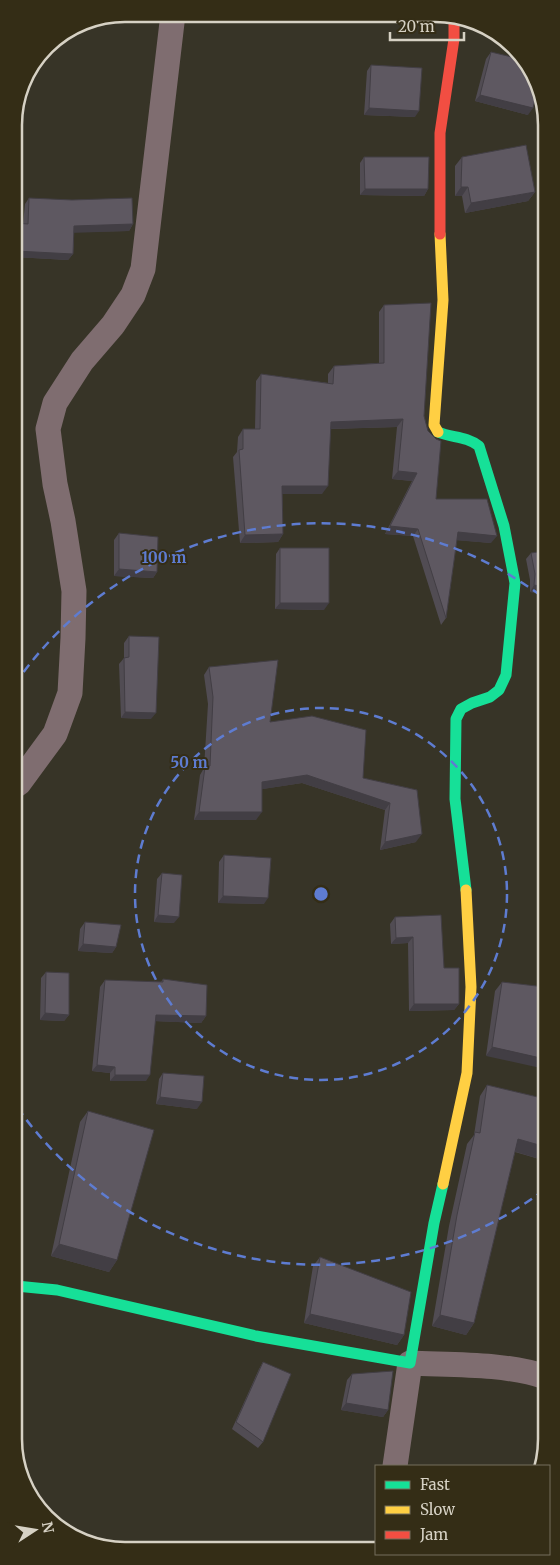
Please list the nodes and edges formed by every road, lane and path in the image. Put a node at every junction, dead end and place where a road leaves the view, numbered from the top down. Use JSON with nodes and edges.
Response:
{"nodes":[{"id":1,"x":172,"y":23,"type":"edge"},
{"id":2,"x":454,"y":24,"type":"edge"},
{"id":3,"x":23,"y":778,"type":"edge"},
{"id":4,"x":22,"y":1287,"type":"edge"},
{"id":5,"x":410,"y":1363,"type":"junction"},
{"id":6,"x":537,"y":1374,"type":"edge"},
{"id":7,"x":395,"y":1465,"type":"edge"}],
"edges":[{"from":1,"to":3,"type":"street"},
{"from":2,"to":5,"type":"street"},
{"from":4,"to":5,"type":"street"},
{"from":5,"to":6,"type":"street"},
{"from":5,"to":7,"type":"street"}]}
